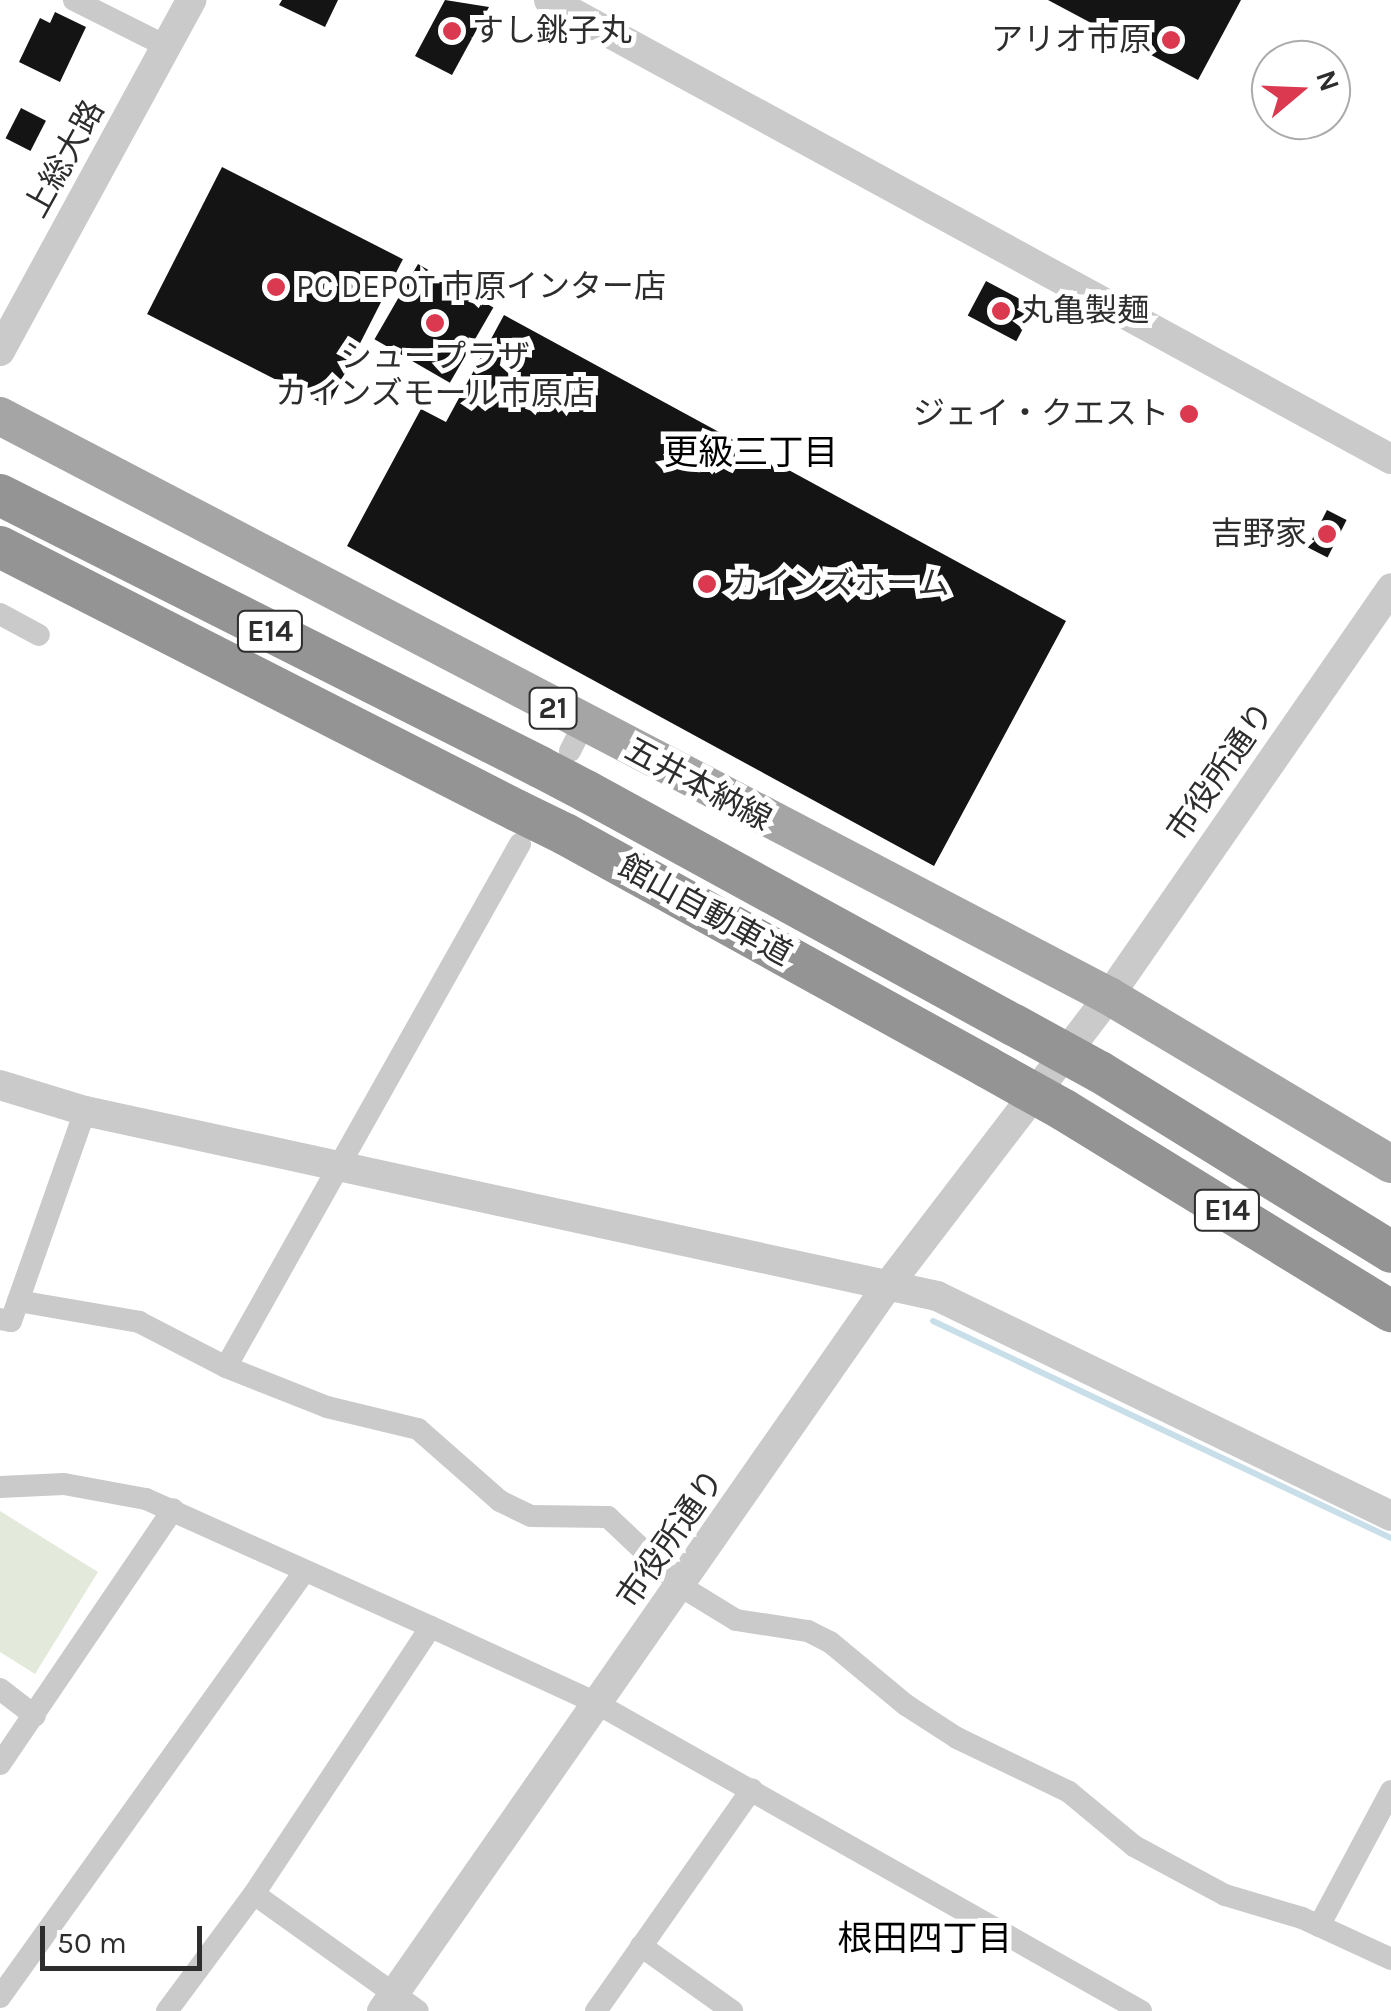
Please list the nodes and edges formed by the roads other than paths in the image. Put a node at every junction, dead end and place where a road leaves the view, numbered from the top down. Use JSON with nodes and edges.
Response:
{"nodes":[{"id":1,"x":74,"y":0,"type":"edge"},
{"id":2,"x":191,"y":0,"type":"edge"},
{"id":3,"x":549,"y":0,"type":"edge"},
{"id":4,"x":166,"y":46,"type":"junction"},
{"id":5,"x":0,"y":351,"type":"edge"},
{"id":6,"x":0,"y":416,"type":"edge"},
{"id":7,"x":1391,"y":460,"type":"edge"},
{"id":8,"x":0,"y":495,"type":"edge"},
{"id":9,"x":0,"y":547,"type":"edge"},
{"id":10,"x":1391,"y":588,"type":"edge"},
{"id":11,"x":0,"y":614,"type":"edge"},
{"id":12,"x":39,"y":635,"type":"dead end"},
{"id":13,"x":564,"y":747,"type":"junction"},
{"id":14,"x":519,"y":828,"type":"junction"},
{"id":15,"x":1108,"y":996,"type":"junction"},
{"id":16,"x":0,"y":1085,"type":"edge"},
{"id":17,"x":85,"y":1111,"type":"junction"},
{"id":18,"x":1044,"y":1111,"type":"junction"},
{"id":19,"x":342,"y":1162,"type":"junction"},
{"id":20,"x":1391,"y":1164,"type":"edge"},
{"id":21,"x":1391,"y":1252,"type":"edge"},
{"id":22,"x":886,"y":1288,"type":"junction"},
{"id":23,"x":18,"y":1301,"type":"junction"},
{"id":24,"x":1391,"y":1311,"type":"edge"},
{"id":25,"x":0,"y":1319,"type":"edge"},
{"id":26,"x":226,"y":1368,"type":"junction"},
{"id":27,"x":0,"y":1487,"type":"edge"},
{"id":28,"x":173,"y":1509,"type":"junction"},
{"id":29,"x":1391,"y":1516,"type":"edge"},
{"id":30,"x":304,"y":1572,"type":"junction"},
{"id":31,"x":682,"y":1587,"type":"junction"},
{"id":32,"x":431,"y":1626,"type":"junction"},
{"id":33,"x":0,"y":1689,"type":"edge"},
{"id":34,"x":596,"y":1703,"type":"junction"},
{"id":35,"x":34,"y":1716,"type":"junction"},
{"id":36,"x":0,"y":1764,"type":"edge"},
{"id":37,"x":752,"y":1790,"type":"junction"},
{"id":38,"x":1391,"y":1791,"type":"edge"},
{"id":39,"x":254,"y":1894,"type":"junction"},
{"id":40,"x":1319,"y":1926,"type":"junction"},
{"id":41,"x":641,"y":1946,"type":"junction"},
{"id":42,"x":1391,"y":1958,"type":"edge"},
{"id":43,"x":0,"y":1997,"type":"edge"},
{"id":44,"x":1094,"y":2000,"type":"edge"},
{"id":45,"x":397,"y":2006,"type":"edge"},
{"id":46,"x":167,"y":2011,"type":"edge"},
{"id":47,"x":596,"y":2011,"type":"edge"},
{"id":48,"x":732,"y":2011,"type":"edge"},
{"id":49,"x":1141,"y":2011,"type":"edge"}],
"edges":[{"from":1,"to":4,"type":"street"},
{"from":2,"to":4,"type":"street","name":"上総大路"},
{"from":3,"to":7,"type":"street"},
{"from":4,"to":5,"type":"street","name":"上総大路"},
{"from":6,"to":13,"type":"main road","name":"五井本納線","number":"21"},
{"from":8,"to":13,"type":"highway","name":"館山自動車道","number":"E14"},
{"from":9,"to":14,"type":"highway","name":"館山自動車道","number":"E14"},
{"from":10,"to":15,"type":"street","name":"市役所通り"},
{"from":11,"to":12,"type":"street"},
{"from":13,"to":15,"type":"main road","name":"五井本納線","number":"21"},
{"from":13,"to":21,"type":"highway","name":"館山自動車道","number":"E14","bridge":true},
{"from":14,"to":18,"type":"highway","name":"館山自動車道","number":"E14","bridge":true},
{"from":14,"to":19,"type":"street"},
{"from":15,"to":18,"type":"street","name":"市役所通り"},
{"from":15,"to":20,"type":"main road","name":"五井本納線","number":"21"},
{"from":16,"to":17,"type":"street"},
{"from":17,"to":19,"type":"street"},
{"from":17,"to":23,"type":"street"},
{"from":18,"to":22,"type":"street","name":"市役所通り"},
{"from":18,"to":24,"type":"highway","name":"館山自動車道","number":"E14"},
{"from":19,"to":22,"type":"street"},
{"from":19,"to":26,"type":"street"},
{"from":22,"to":29,"type":"street"},
{"from":22,"to":31,"type":"street","name":"市役所通り"},
{"from":23,"to":25,"type":"street"},
{"from":23,"to":26,"type":"street"},
{"from":26,"to":31,"type":"street"},
{"from":27,"to":28,"type":"street"},
{"from":28,"to":30,"type":"street"},
{"from":28,"to":35,"type":"street"},
{"from":30,"to":32,"type":"street"},
{"from":30,"to":43,"type":"street"},
{"from":31,"to":34,"type":"street","name":"市役所通り"},
{"from":31,"to":40,"type":"street"},
{"from":32,"to":34,"type":"street"},
{"from":32,"to":39,"type":"street"},
{"from":33,"to":35,"type":"street"},
{"from":34,"to":37,"type":"street"},
{"from":34,"to":45,"type":"street","name":"市役所通り"},
{"from":35,"to":36,"type":"street"},
{"from":37,"to":41,"type":"street"},
{"from":37,"to":44,"type":"street"},
{"from":38,"to":40,"type":"street"},
{"from":39,"to":45,"type":"street"},
{"from":39,"to":46,"type":"street"},
{"from":40,"to":42,"type":"street"},
{"from":41,"to":47,"type":"street"},
{"from":41,"to":48,"type":"street"},
{"from":44,"to":49,"type":"street"}]}
